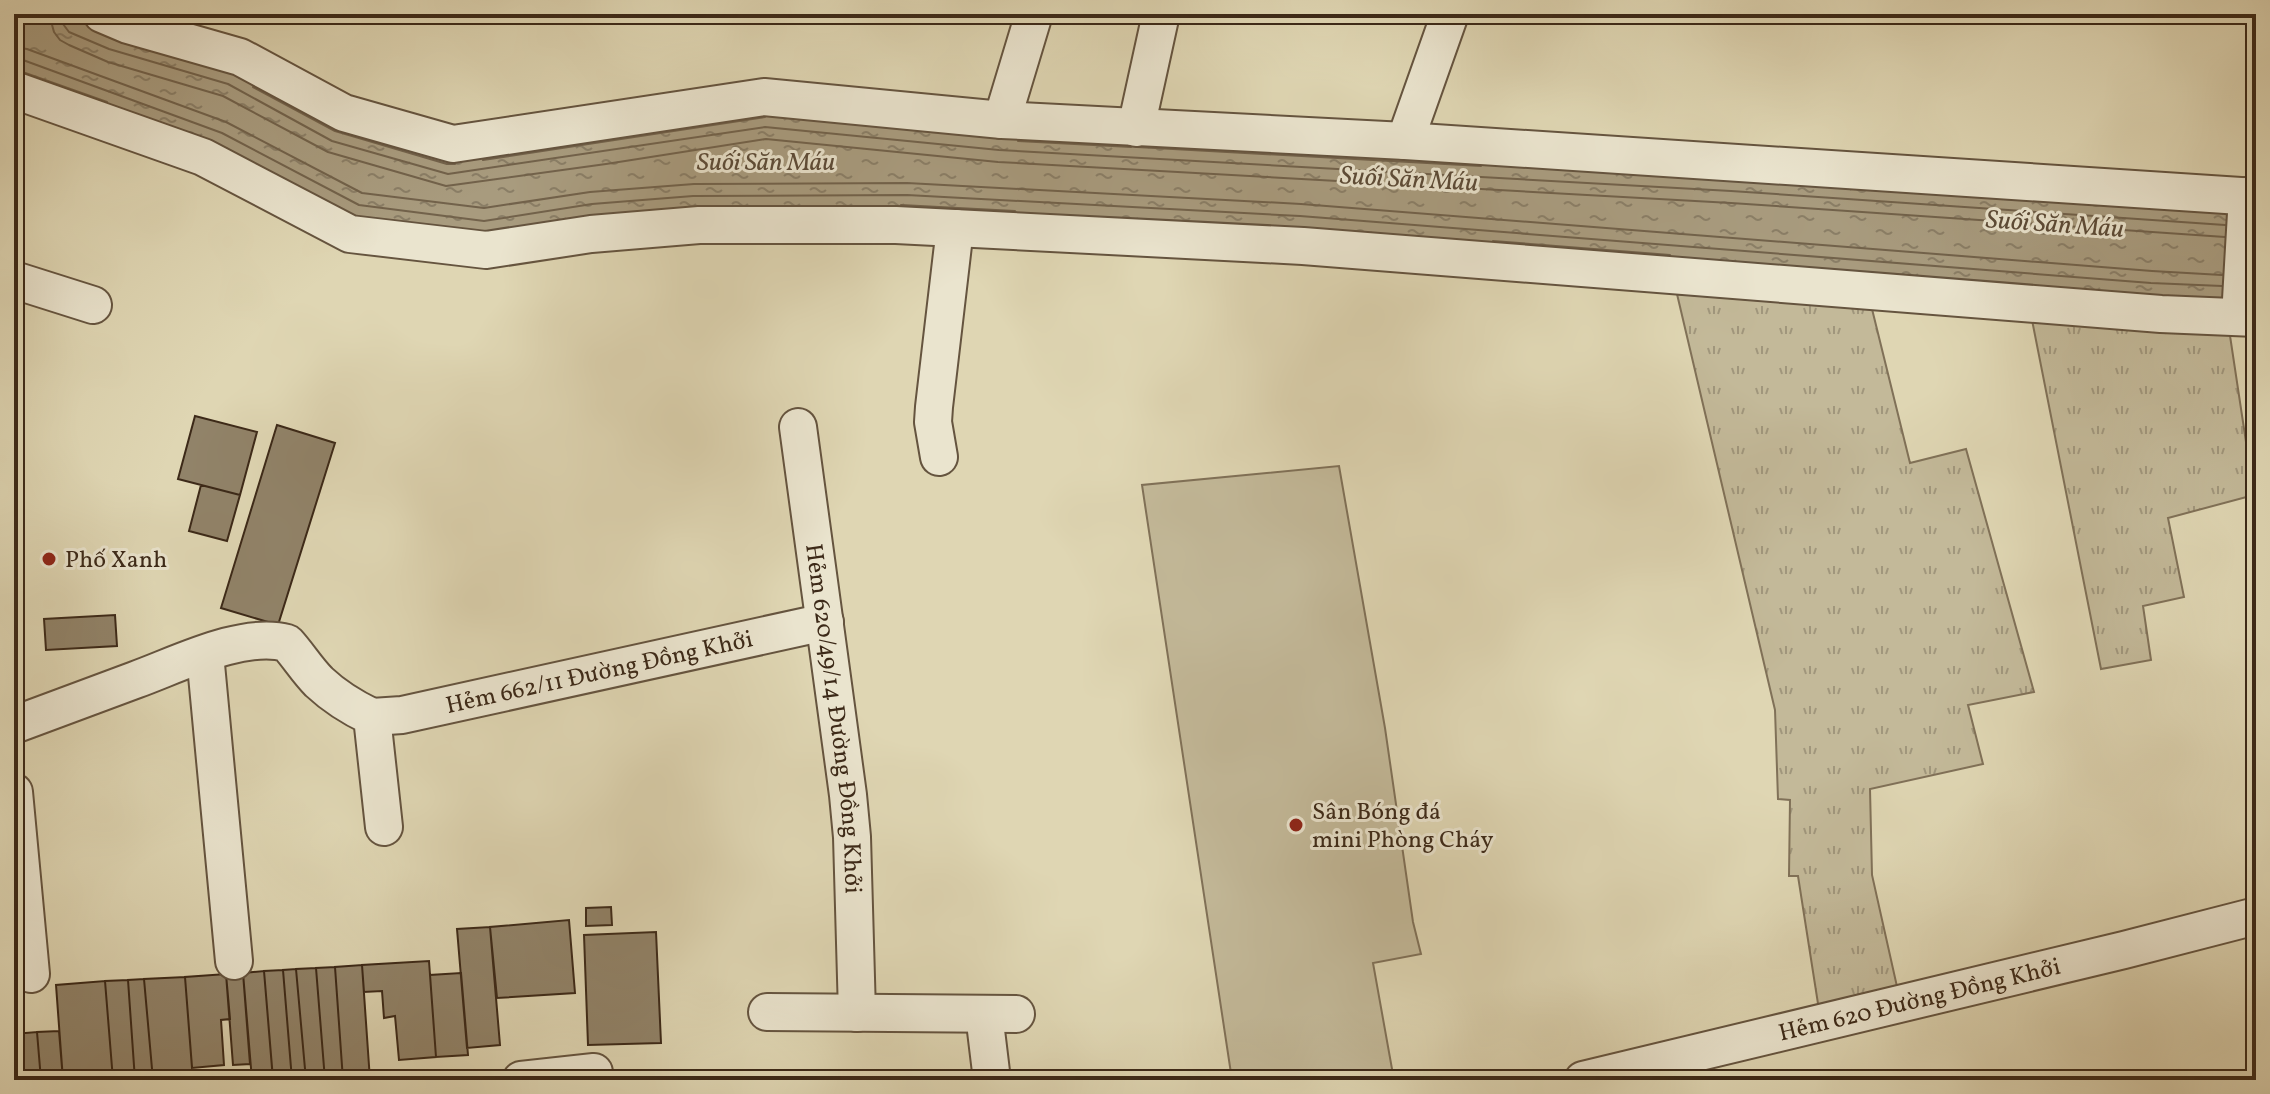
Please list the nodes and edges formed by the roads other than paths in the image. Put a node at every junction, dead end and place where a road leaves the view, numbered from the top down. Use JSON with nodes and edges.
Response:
{"nodes":[{"id":1,"x":102,"y":14,"type":"edge"},
{"id":2,"x":1034,"y":14,"type":"edge"},
{"id":3,"x":1161,"y":14,"type":"edge"},
{"id":4,"x":1450,"y":14,"type":"edge"},
{"id":5,"x":14,"y":90,"type":"edge"},
{"id":6,"x":1002,"y":120,"type":"junction"},
{"id":7,"x":1136,"y":128,"type":"junction"},
{"id":8,"x":1405,"y":141,"type":"junction"},
{"id":9,"x":2251,"y":196,"type":"edge"},
{"id":10,"x":955,"y":228,"type":"junction"},
{"id":11,"x":14,"y":280,"type":"edge"},
{"id":12,"x":93,"y":305,"type":"dead end"},
{"id":13,"x":2248,"y":317,"type":"edge"},
{"id":14,"x":798,"y":427,"type":"dead end"},
{"id":15,"x":939,"y":457,"type":"dead end"},
{"id":16,"x":825,"y":622,"type":"junction"},
{"id":17,"x":205,"y":654,"type":"junction"},
{"id":18,"x":372,"y":717,"type":"junction"},
{"id":19,"x":14,"y":725,"type":"edge"},
{"id":20,"x":14,"y":792,"type":"edge"},
{"id":21,"x":384,"y":827,"type":"dead end"},
{"id":22,"x":2256,"y":916,"type":"edge"},
{"id":23,"x":234,"y":961,"type":"dead end"},
{"id":24,"x":31,"y":974,"type":"dead end"},
{"id":25,"x":767,"y":1012,"type":"dead end"},
{"id":26,"x":857,"y":1013,"type":"junction"},
{"id":27,"x":594,"y":1072,"type":"dead end"},
{"id":28,"x":521,"y":1080,"type":"edge"},
{"id":29,"x":992,"y":1080,"type":"edge"},
{"id":30,"x":1583,"y":1080,"type":"edge"}],
"edges":[{"from":1,"to":6,"type":"street"},
{"from":2,"to":6,"type":"street"},
{"from":3,"to":7,"type":"street"},
{"from":4,"to":8,"type":"street"},
{"from":5,"to":10,"type":"street"},
{"from":6,"to":7,"type":"street"},
{"from":7,"to":8,"type":"street"},
{"from":8,"to":9,"type":"street"},
{"from":9,"to":13,"type":"street"},
{"from":10,"to":13,"type":"street"},
{"from":10,"to":15,"type":"street"},
{"from":11,"to":12,"type":"street"},
{"from":14,"to":16,"type":"street","name":"Hẻm 620/49/14 Đường Đồng Khởi"},
{"from":16,"to":18,"type":"street","name":"Hẻm 662/11 Đường Đồng Khởi"},
{"from":16,"to":26,"type":"street","name":"Hẻm 620/49/14 Đường Đồng Khởi"},
{"from":17,"to":18,"type":"street"},
{"from":17,"to":19,"type":"street"},
{"from":17,"to":23,"type":"street"},
{"from":18,"to":21,"type":"street"},
{"from":20,"to":24,"type":"street"},
{"from":22,"to":30,"type":"street","name":"Hẻm 620 Đường Đồng Khởi"},
{"from":25,"to":26,"type":"street"},
{"from":26,"to":29,"type":"street"},
{"from":27,"to":28,"type":"street"}]}
